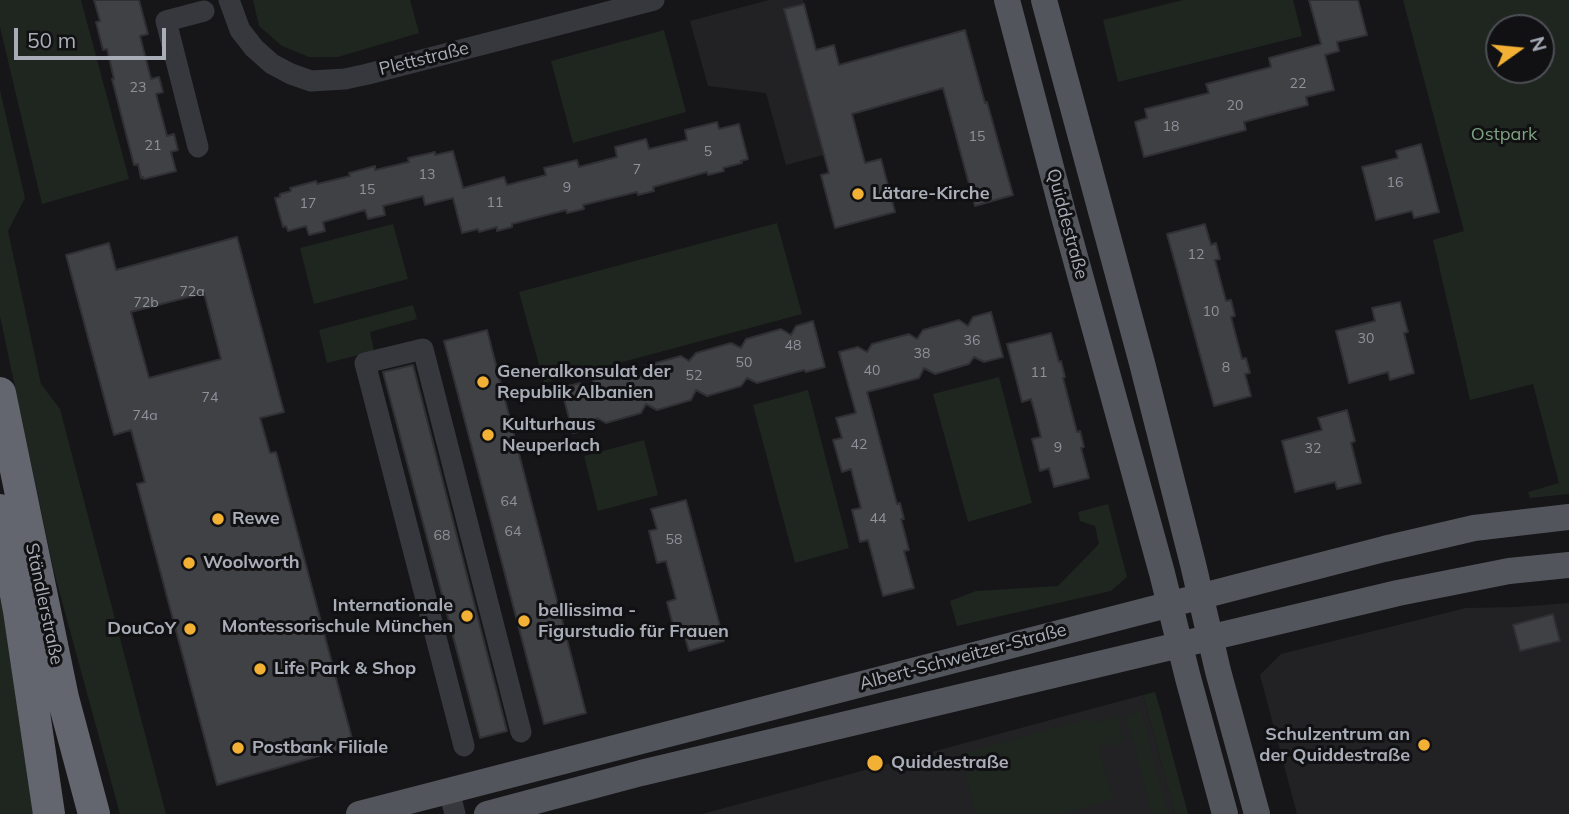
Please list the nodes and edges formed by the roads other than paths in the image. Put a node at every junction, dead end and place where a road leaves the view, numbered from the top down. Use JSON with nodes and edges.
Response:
{"nodes":[{"id":1,"x":229,"y":0,"type":"edge"},
{"id":2,"x":654,"y":0,"type":"edge"},
{"id":3,"x":1007,"y":0,"type":"edge"},
{"id":4,"x":1044,"y":0,"type":"edge"},
{"id":5,"x":204,"y":10,"type":"dead end"},
{"id":6,"x":198,"y":148,"type":"dead end"},
{"id":7,"x":0,"y":393,"type":"edge"},
{"id":8,"x":0,"y":509,"type":"edge"},
{"id":9,"x":1569,"y":517,"type":"edge"},
{"id":10,"x":1569,"y":565,"type":"edge"},
{"id":11,"x":1201,"y":596,"type":"junction"},
{"id":12,"x":1170,"y":604,"type":"junction"},
{"id":13,"x":1211,"y":638,"type":"junction"},
{"id":14,"x":1180,"y":646,"type":"junction"},
{"id":15,"x":521,"y":732,"type":"dead end"},
{"id":16,"x":464,"y":746,"type":"dead end"},
{"id":17,"x":452,"y":802,"type":"edge"},
{"id":18,"x":49,"y":814,"type":"edge"},
{"id":19,"x":94,"y":814,"type":"edge"},
{"id":20,"x":359,"y":814,"type":"edge"},
{"id":21,"x":487,"y":814,"type":"edge"},
{"id":22,"x":1224,"y":814,"type":"edge"},
{"id":23,"x":1258,"y":814,"type":"edge"}],
"edges":[{"from":1,"to":2,"type":"street","name":"Plettstraße"},
{"from":3,"to":12,"type":"main road","name":"Quiddestraße"},
{"from":4,"to":11,"type":"main road","name":"Quiddestraße"},
{"from":5,"to":6,"type":"street"},
{"from":7,"to":19,"type":"highway","name":"Ständlerstraße"},
{"from":8,"to":18,"type":"highway","name":"Ständlerstraße"},
{"from":9,"to":11,"type":"main road","name":"Albert-Schweitzer-Straße"},
{"from":10,"to":13,"type":"main road","name":"Albert-Schweitzer-Straße"},
{"from":11,"to":12,"type":"main road","name":"Albert-Schweitzer-Straße"},
{"from":11,"to":13,"type":"main road","name":"Quiddestraße"},
{"from":12,"to":14,"type":"main road","name":"Quiddestraße"},
{"from":12,"to":17,"type":"main road","name":"Albert-Schweitzer-Straße"},
{"from":13,"to":14,"type":"main road","name":"Albert-Schweitzer-Straße"},
{"from":13,"to":23,"type":"main road","name":"Quiddestraße"},
{"from":14,"to":21,"type":"main road","name":"Albert-Schweitzer-Straße"},
{"from":14,"to":22,"type":"main road","name":"Quiddestraße"},
{"from":15,"to":16,"type":"street"},
{"from":17,"to":20,"type":"main road","name":"Albert-Schweitzer-Straße"}]}
